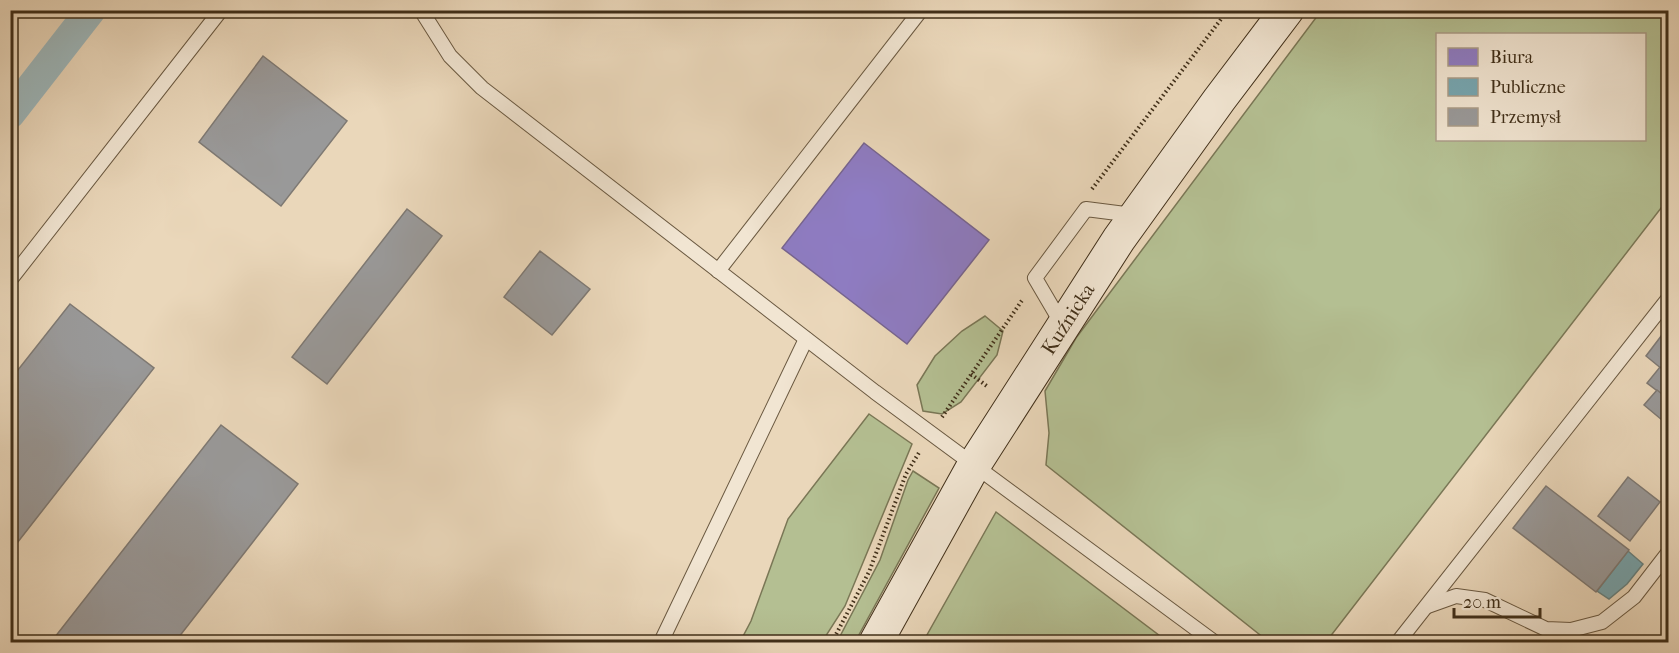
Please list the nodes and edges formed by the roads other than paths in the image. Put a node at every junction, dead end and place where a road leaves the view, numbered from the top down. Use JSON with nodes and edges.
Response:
{"nodes":[{"id":1,"x":221,"y":10,"type":"edge"},
{"id":2,"x":421,"y":10,"type":"edge"},
{"id":3,"x":921,"y":10,"type":"edge"},
{"id":4,"x":1287,"y":10,"type":"edge"},
{"id":5,"x":1136,"y":215,"type":"junction"},
{"id":6,"x":718,"y":271,"type":"junction"},
{"id":7,"x":10,"y":280,"type":"edge"},
{"id":8,"x":1668,"y":299,"type":"edge"},
{"id":9,"x":1063,"y":326,"type":"junction"},
{"id":10,"x":806,"y":339,"type":"junction"},
{"id":11,"x":974,"y":465,"type":"junction"},
{"id":12,"x":1667,"y":554,"type":"edge"},
{"id":13,"x":1426,"y":606,"type":"junction"},
{"id":14,"x":661,"y":642,"type":"edge"},
{"id":15,"x":876,"y":642,"type":"edge"},
{"id":16,"x":1214,"y":642,"type":"edge"},
{"id":17,"x":1398,"y":642,"type":"edge"}],
"edges":[{"from":1,"to":7,"type":"lane"},
{"from":2,"to":6,"type":"lane"},
{"from":3,"to":6,"type":"lane"},
{"from":4,"to":5,"type":"street","name":"Kuźnicka"},
{"from":5,"to":9,"type":"street","name":"Kuźnicka"},
{"from":5,"to":9,"type":"lane"},
{"from":6,"to":10,"type":"lane"},
{"from":8,"to":13,"type":"lane"},
{"from":9,"to":11,"type":"street","name":"Kuźnicka"},
{"from":10,"to":11,"type":"lane"},
{"from":10,"to":14,"type":"lane"},
{"from":11,"to":15,"type":"street","name":"Kuźnicka"},
{"from":11,"to":16,"type":"lane"},
{"from":12,"to":13,"type":"lane"},
{"from":13,"to":17,"type":"lane"}]}
